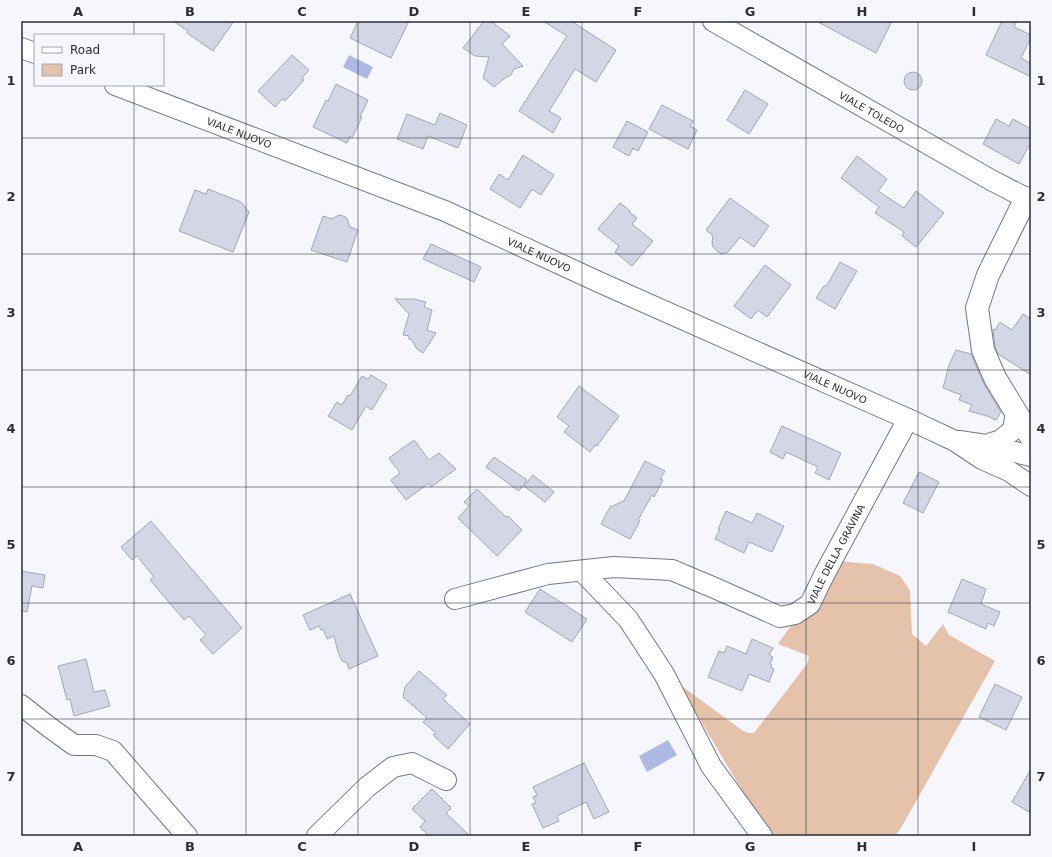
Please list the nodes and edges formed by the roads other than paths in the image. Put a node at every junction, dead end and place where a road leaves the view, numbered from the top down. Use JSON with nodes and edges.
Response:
{"nodes":[{"id":1,"x":714,"y":21,"type":"edge"},
{"id":2,"x":21,"y":48,"type":"edge"},
{"id":3,"x":34,"y":53,"type":"edge"},
{"id":4,"x":119,"y":86,"type":"edge"},
{"id":5,"x":1029,"y":200,"type":"edge"},
{"id":6,"x":1016,"y":413,"type":"junction"},
{"id":7,"x":908,"y":418,"type":"junction"},
{"id":8,"x":1031,"y":437,"type":"edge"},
{"id":9,"x":955,"y":441,"type":"junction"},
{"id":10,"x":986,"y":445,"type":"junction"},
{"id":11,"x":1031,"y":456,"type":"edge"},
{"id":12,"x":1031,"y":465,"type":"edge"},
{"id":13,"x":1009,"y":471,"type":"junction"},
{"id":14,"x":1031,"y":486,"type":"edge"},
{"id":15,"x":582,"y":571,"type":"junction"},
{"id":16,"x":455,"y":599,"type":"dead end"},
{"id":17,"x":21,"y":705,"type":"edge"},
{"id":18,"x":446,"y":780,"type":"dead end"},
{"id":19,"x":187,"y":836,"type":"edge"},
{"id":20,"x":317,"y":836,"type":"edge"},
{"id":21,"x":762,"y":836,"type":"edge"}],
"edges":[{"from":1,"to":5,"type":"street","name":"VIALE TOLEDO"},
{"from":2,"to":3,"type":"street"},
{"from":4,"to":7,"type":"street","name":"VIALE NUOVO"},
{"from":5,"to":6,"type":"street"},
{"from":6,"to":8,"type":"street"},
{"from":6,"to":10,"type":"street"},
{"from":7,"to":9,"type":"street","name":"VIALE NUOVO"},
{"from":7,"to":15,"type":"street","name":"VIALE DELLA GRAVINA"},
{"from":9,"to":10,"type":"street","name":"VIALE NUOVO"},
{"from":9,"to":13,"type":"street","name":"VIALE NUOVO"},
{"from":10,"to":11,"type":"street","name":"VIALE NUOVO"},
{"from":12,"to":13,"type":"street"},
{"from":13,"to":14,"type":"street","name":"VIALE NUOVO"},
{"from":15,"to":16,"type":"street","name":"VIALE DELLA GRAVINA"},
{"from":15,"to":21,"type":"street"},
{"from":17,"to":19,"type":"street"},
{"from":18,"to":20,"type":"street"}]}
